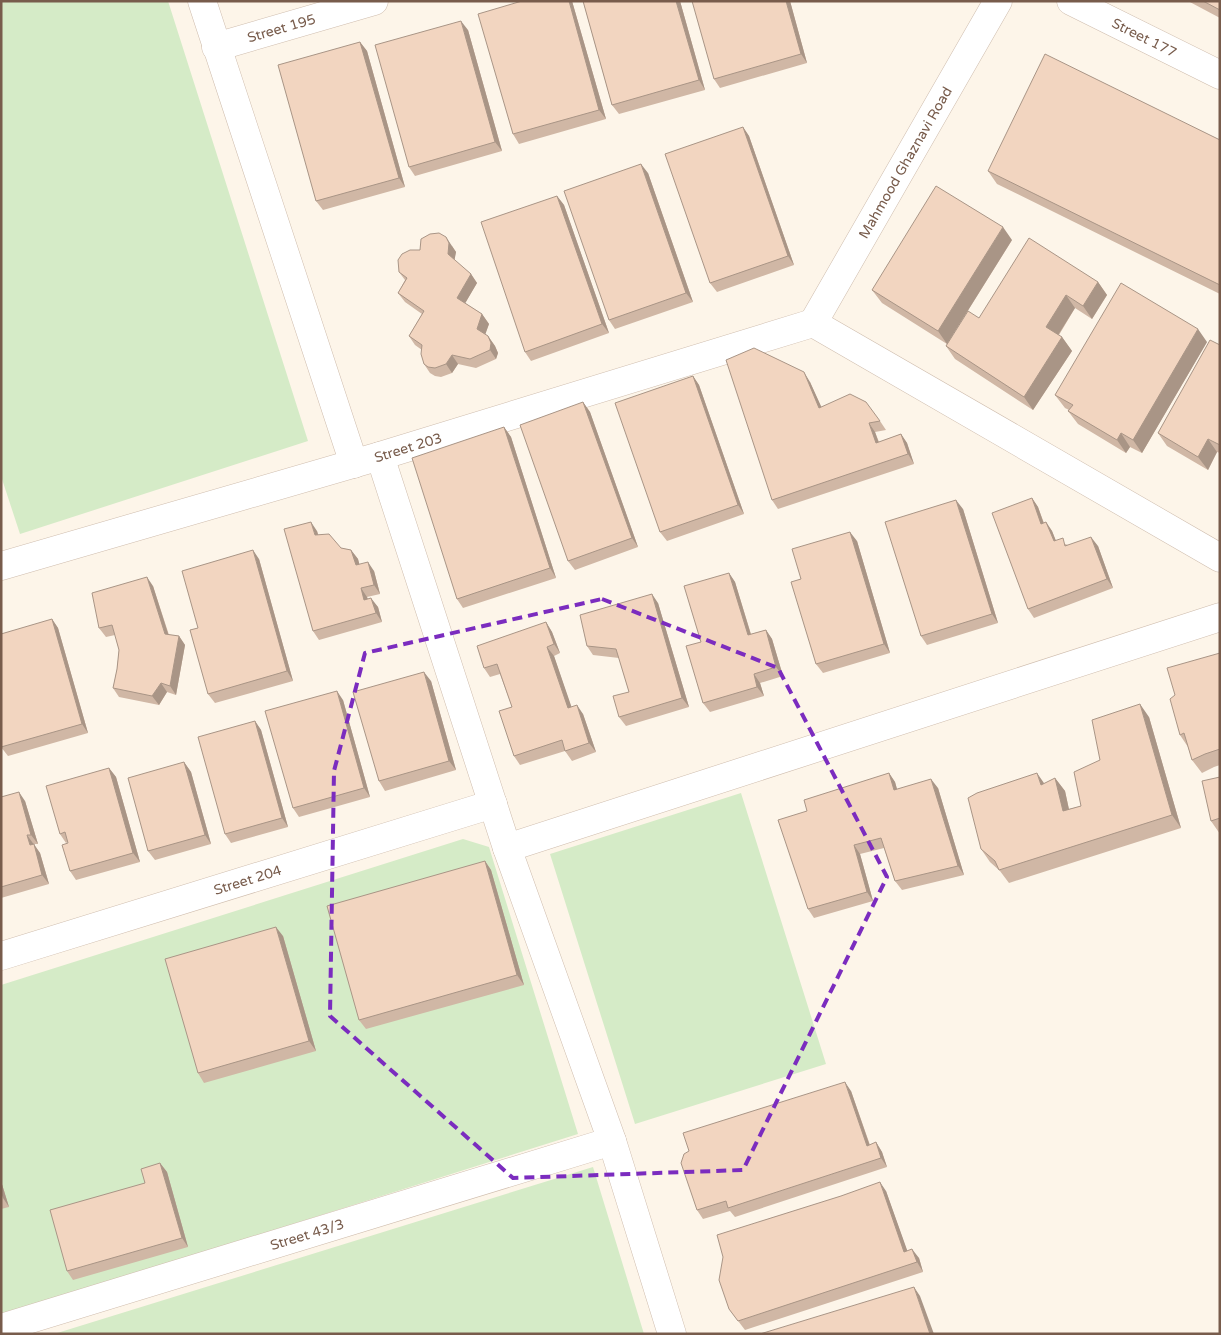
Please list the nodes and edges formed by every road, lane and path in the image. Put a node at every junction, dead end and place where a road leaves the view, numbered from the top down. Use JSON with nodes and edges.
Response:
{"nodes":[{"id":1,"x":202,"y":1,"type":"edge"},
{"id":2,"x":374,"y":1,"type":"edge"},
{"id":3,"x":998,"y":1,"type":"edge"},
{"id":4,"x":1071,"y":1,"type":"edge"},
{"id":5,"x":216,"y":47,"type":"junction"},
{"id":6,"x":1220,"y":75,"type":"edge"},
{"id":7,"x":813,"y":323,"type":"junction"},
{"id":8,"x":380,"y":456,"type":"junction"},
{"id":9,"x":354,"y":464,"type":"junction"},
{"id":10,"x":1220,"y":558,"type":"edge"},
{"id":11,"x":1,"y":566,"type":"edge"},
{"id":12,"x":1220,"y":617,"type":"edge"},
{"id":13,"x":493,"y":804,"type":"junction"},
{"id":14,"x":507,"y":848,"type":"junction"},
{"id":15,"x":1,"y":956,"type":"edge"},
{"id":16,"x":612,"y":1141,"type":"junction"},
{"id":17,"x":1,"y":1328,"type":"edge"},
{"id":18,"x":672,"y":1334,"type":"edge"}],
"edges":[{"from":1,"to":5,"type":"street"},
{"from":2,"to":5,"type":"street","name":"Street 195"},
{"from":3,"to":7,"type":"street","name":"Mahmood Ghaznavi Road"},
{"from":4,"to":6,"type":"street","name":"Street 177"},
{"from":5,"to":9,"type":"street"},
{"from":7,"to":8,"type":"street","name":"Street 203"},
{"from":7,"to":10,"type":"street"},
{"from":8,"to":9,"type":"street","name":"Street 203"},
{"from":8,"to":13,"type":"street"},
{"from":9,"to":11,"type":"street","name":"Street 203"},
{"from":12,"to":14,"type":"street"},
{"from":13,"to":14,"type":"street"},
{"from":13,"to":15,"type":"street","name":"Street 204"},
{"from":14,"to":16,"type":"street"},
{"from":16,"to":17,"type":"street","name":"Street 43/3"},
{"from":16,"to":18,"type":"street"}]}
